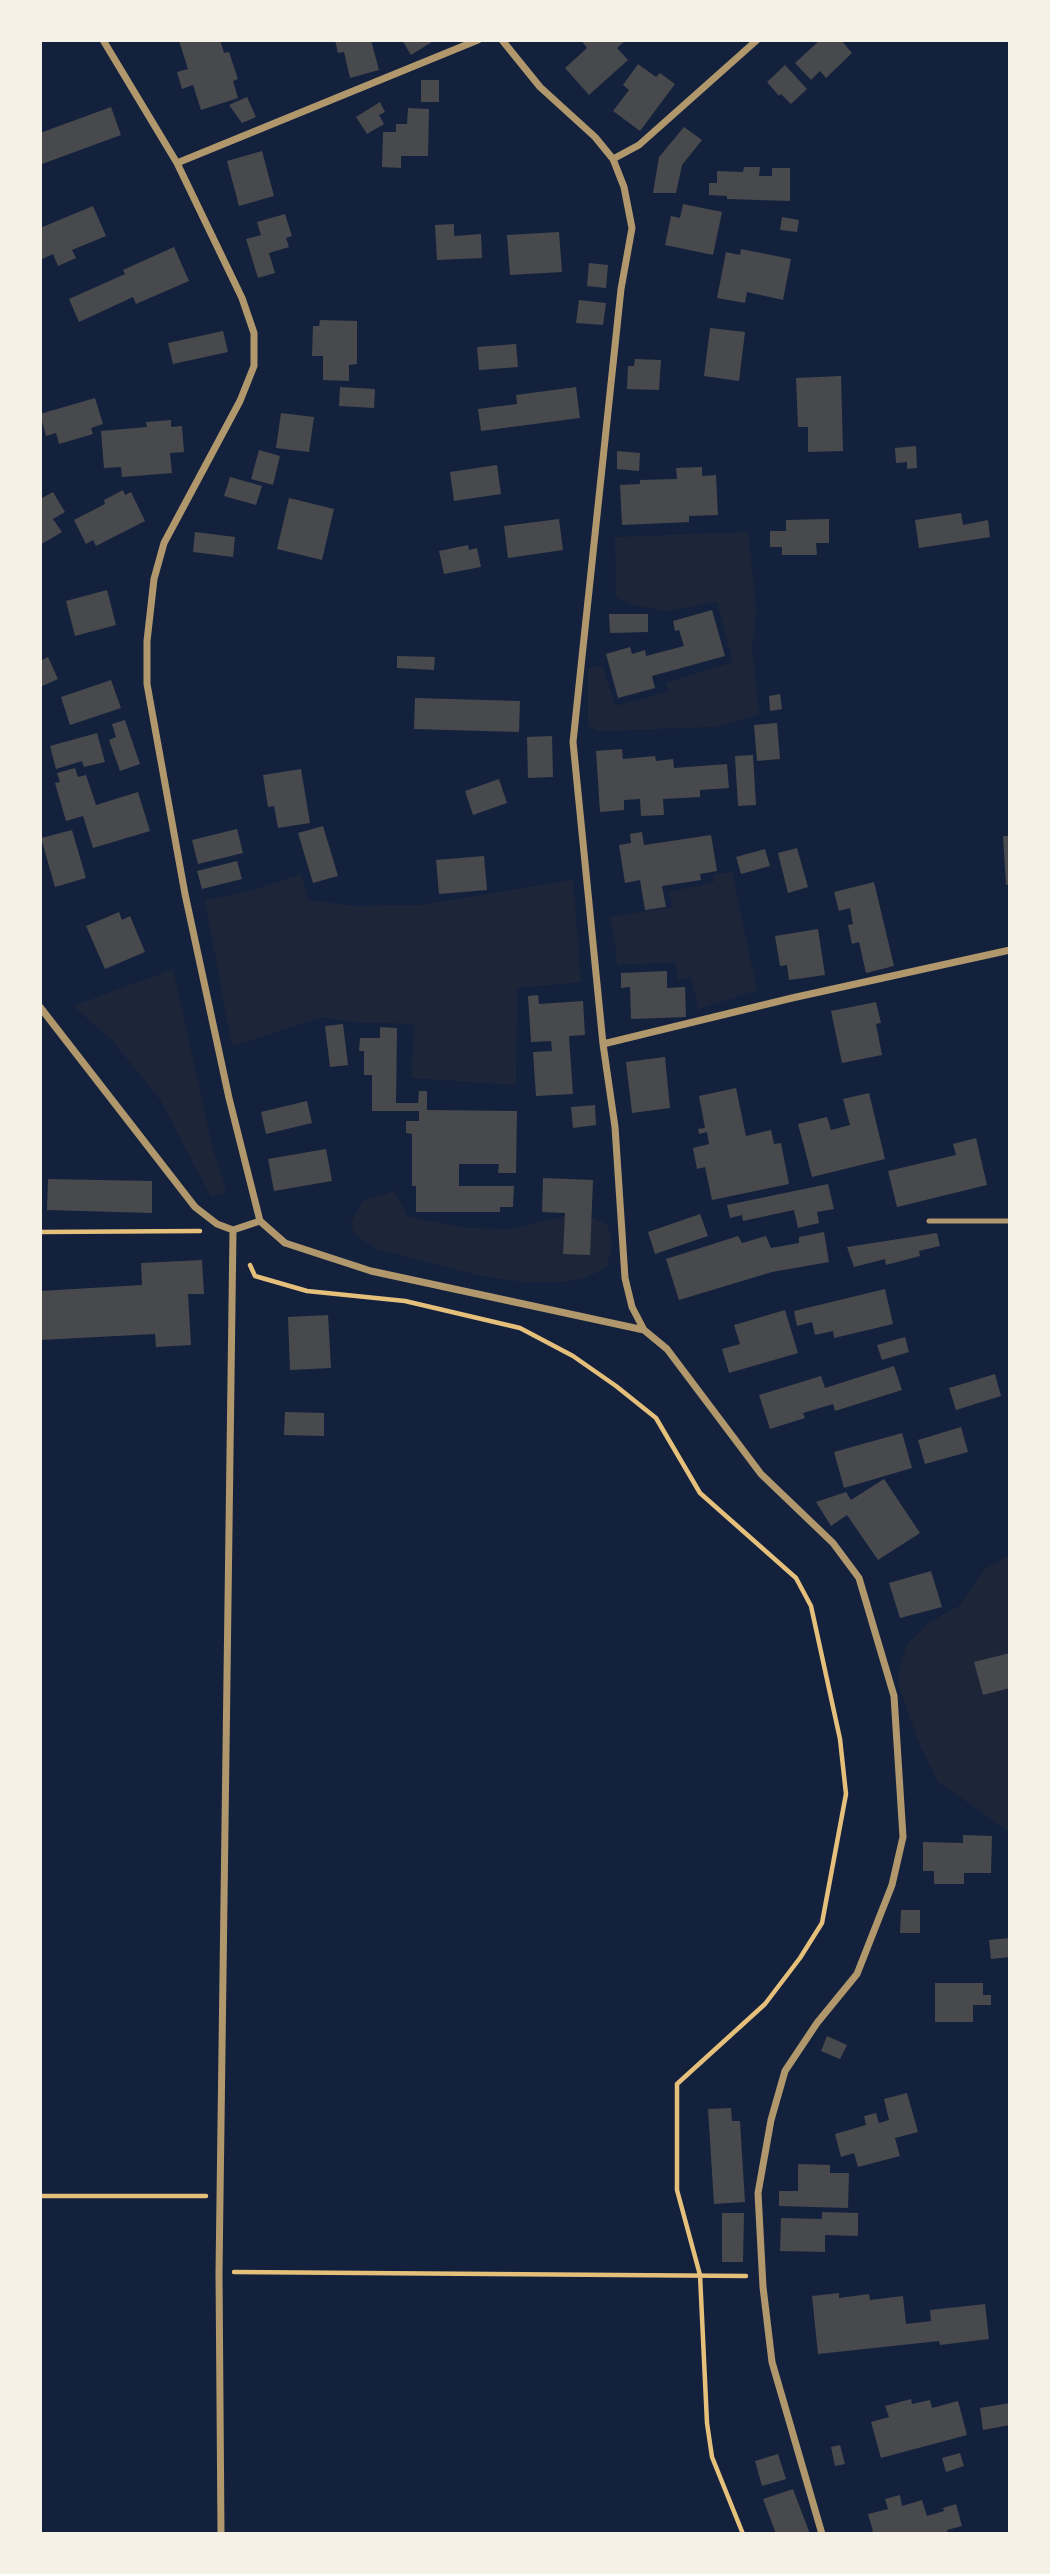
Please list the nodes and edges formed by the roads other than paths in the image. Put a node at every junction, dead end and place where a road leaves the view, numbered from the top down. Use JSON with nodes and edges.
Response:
{"nodes":[{"id":1,"x":103,"y":40,"type":"edge"},
{"id":2,"x":478,"y":40,"type":"edge"},
{"id":3,"x":502,"y":40,"type":"edge"},
{"id":4,"x":757,"y":40,"type":"edge"},
{"id":5,"x":613,"y":159,"type":"junction"},
{"id":6,"x":177,"y":163,"type":"junction"},
{"id":7,"x":1010,"y":950,"type":"edge"},
{"id":8,"x":40,"y":1007,"type":"edge"},
{"id":9,"x":603,"y":1044,"type":"junction"},
{"id":10,"x":260,"y":1221,"type":"junction"},
{"id":11,"x":929,"y":1221,"type":"dead end"},
{"id":12,"x":1010,"y":1221,"type":"edge"},
{"id":13,"x":233,"y":1230,"type":"junction"},
{"id":14,"x":644,"y":1330,"type":"junction"},
{"id":15,"x":221,"y":2534,"type":"edge"},
{"id":16,"x":822,"y":2534,"type":"edge"}],
"edges":[{"from":1,"to":6,"type":"street"},
{"from":2,"to":6,"type":"street"},
{"from":3,"to":5,"type":"street"},
{"from":4,"to":5,"type":"street"},
{"from":5,"to":9,"type":"street"},
{"from":6,"to":10,"type":"street"},
{"from":7,"to":9,"type":"street"},
{"from":8,"to":13,"type":"street"},
{"from":9,"to":14,"type":"street"},
{"from":10,"to":13,"type":"street"},
{"from":10,"to":14,"type":"street"},
{"from":11,"to":12,"type":"lane"},
{"from":13,"to":15,"type":"street"},
{"from":14,"to":16,"type":"street"}]}
